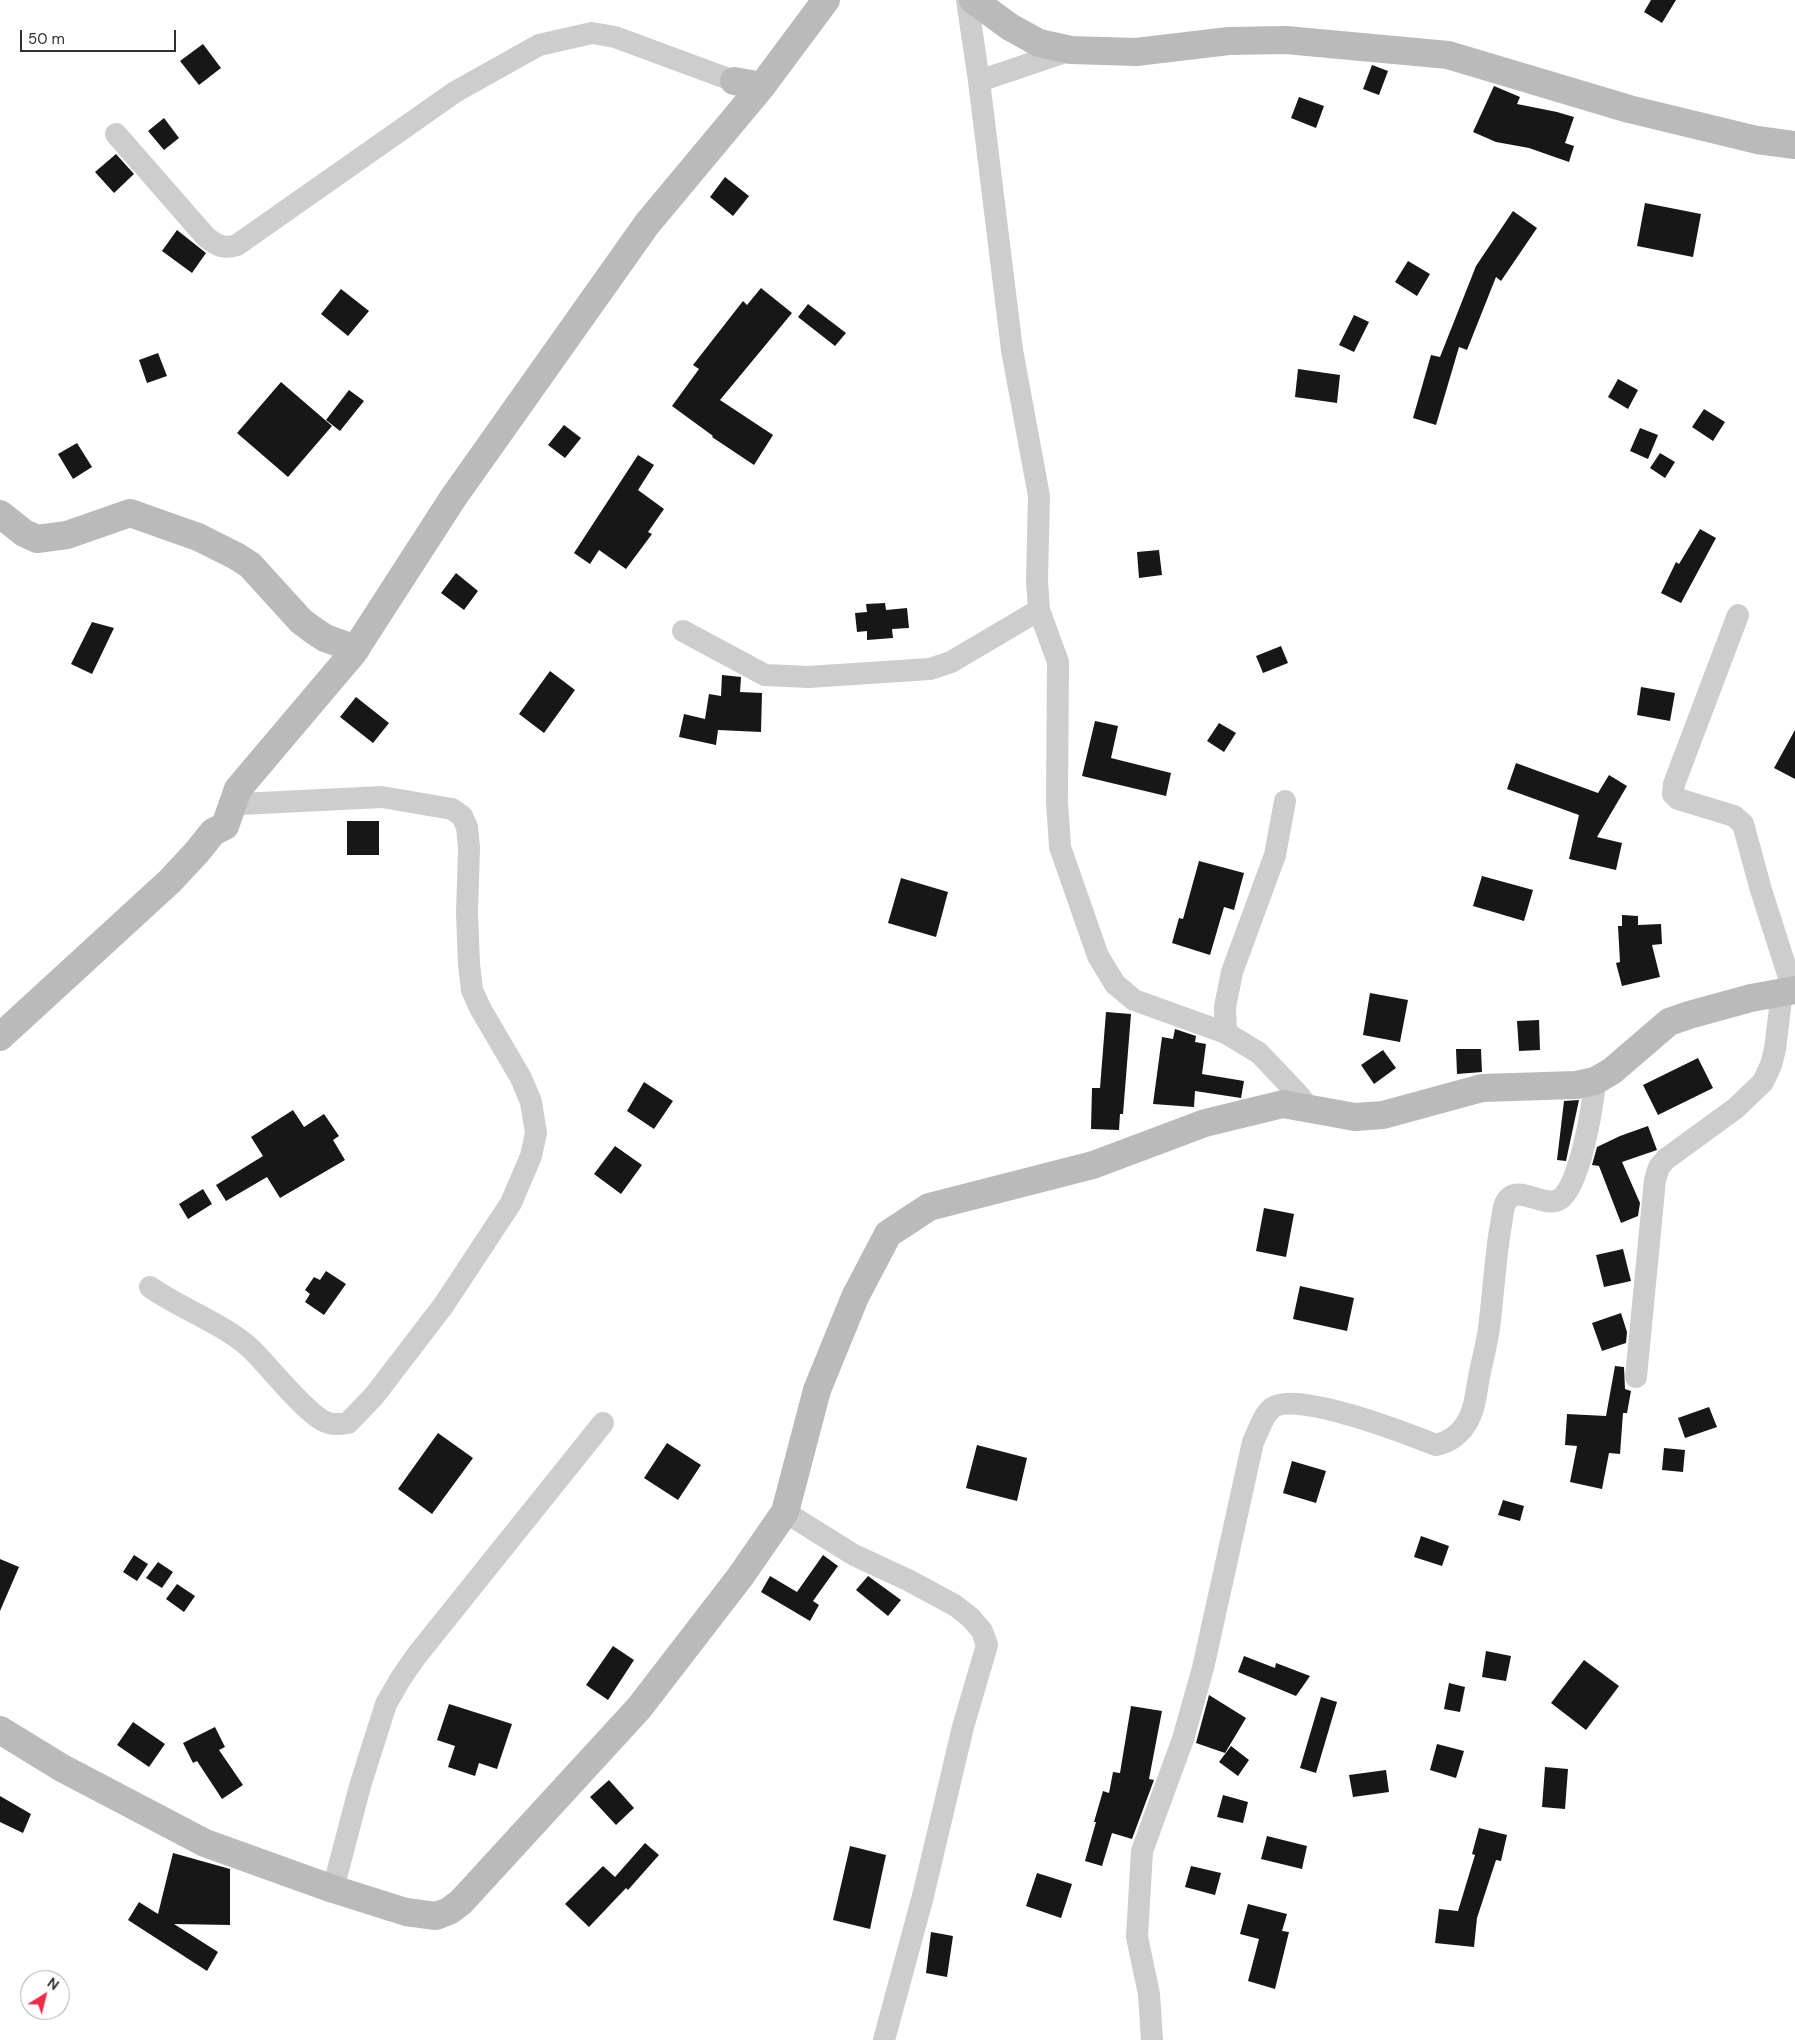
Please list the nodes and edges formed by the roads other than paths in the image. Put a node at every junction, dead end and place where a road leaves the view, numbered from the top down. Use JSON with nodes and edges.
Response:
{"nodes":[{"id":1,"x":826,"y":0,"type":"edge"},
{"id":2,"x":967,"y":0,"type":"edge"},
{"id":3,"x":973,"y":0,"type":"edge"},
{"id":4,"x":1071,"y":50,"type":"junction"},
{"id":5,"x":734,"y":80,"type":"joint"},
{"id":6,"x":979,"y":81,"type":"junction"},
{"id":7,"x":762,"y":86,"type":"junction"},
{"id":8,"x":116,"y":134,"type":"dead end"},
{"id":9,"x":1795,"y":145,"type":"edge"},
{"id":10,"x":0,"y":514,"type":"edge"},
{"id":11,"x":1040,"y":610,"type":"junction"},
{"id":12,"x":1738,"y":615,"type":"dead end"},
{"id":13,"x":683,"y":631,"type":"dead end"},
{"id":14,"x":356,"y":649,"type":"junction"},
{"id":15,"x":1285,"y":801,"type":"dead end"},
{"id":16,"x":225,"y":826,"type":"junction"},
{"id":17,"x":1790,"y":991,"type":"edge"},
{"id":18,"x":1226,"y":1033,"type":"junction"},
{"id":19,"x":0,"y":1037,"type":"edge"},
{"id":20,"x":1595,"y":1081,"type":"junction"},
{"id":21,"x":1308,"y":1107,"type":"junction"},
{"id":22,"x":150,"y":1287,"type":"dead end"},
{"id":23,"x":1636,"y":1377,"type":"dead end"},
{"id":24,"x":603,"y":1424,"type":"dead end"},
{"id":25,"x":784,"y":1512,"type":"junction"},
{"id":26,"x":0,"y":1730,"type":"edge"},
{"id":27,"x":333,"y":1889,"type":"junction"},
{"id":28,"x":884,"y":2040,"type":"edge"},
{"id":29,"x":1152,"y":2040,"type":"edge"}],
"edges":[{"from":1,"to":7,"type":"street"},
{"from":2,"to":6,"type":"street"},
{"from":3,"to":4,"type":"street"},
{"from":4,"to":6,"type":"street"},
{"from":4,"to":9,"type":"street"},
{"from":5,"to":7,"type":"street"},
{"from":5,"to":8,"type":"street"},
{"from":6,"to":11,"type":"street"},
{"from":7,"to":14,"type":"street"},
{"from":10,"to":14,"type":"street"},
{"from":11,"to":13,"type":"street"},
{"from":11,"to":18,"type":"street"},
{"from":12,"to":17,"type":"street"},
{"from":14,"to":16,"type":"street"},
{"from":15,"to":18,"type":"street"},
{"from":16,"to":19,"type":"street"},
{"from":16,"to":22,"type":"street"},
{"from":17,"to":20,"type":"street"},
{"from":17,"to":23,"type":"street"},
{"from":18,"to":21,"type":"street"},
{"from":20,"to":21,"type":"street"},
{"from":20,"to":29,"type":"street"},
{"from":21,"to":25,"type":"street"},
{"from":24,"to":27,"type":"street"},
{"from":25,"to":27,"type":"street"},
{"from":25,"to":28,"type":"street"},
{"from":26,"to":27,"type":"street"}]}
